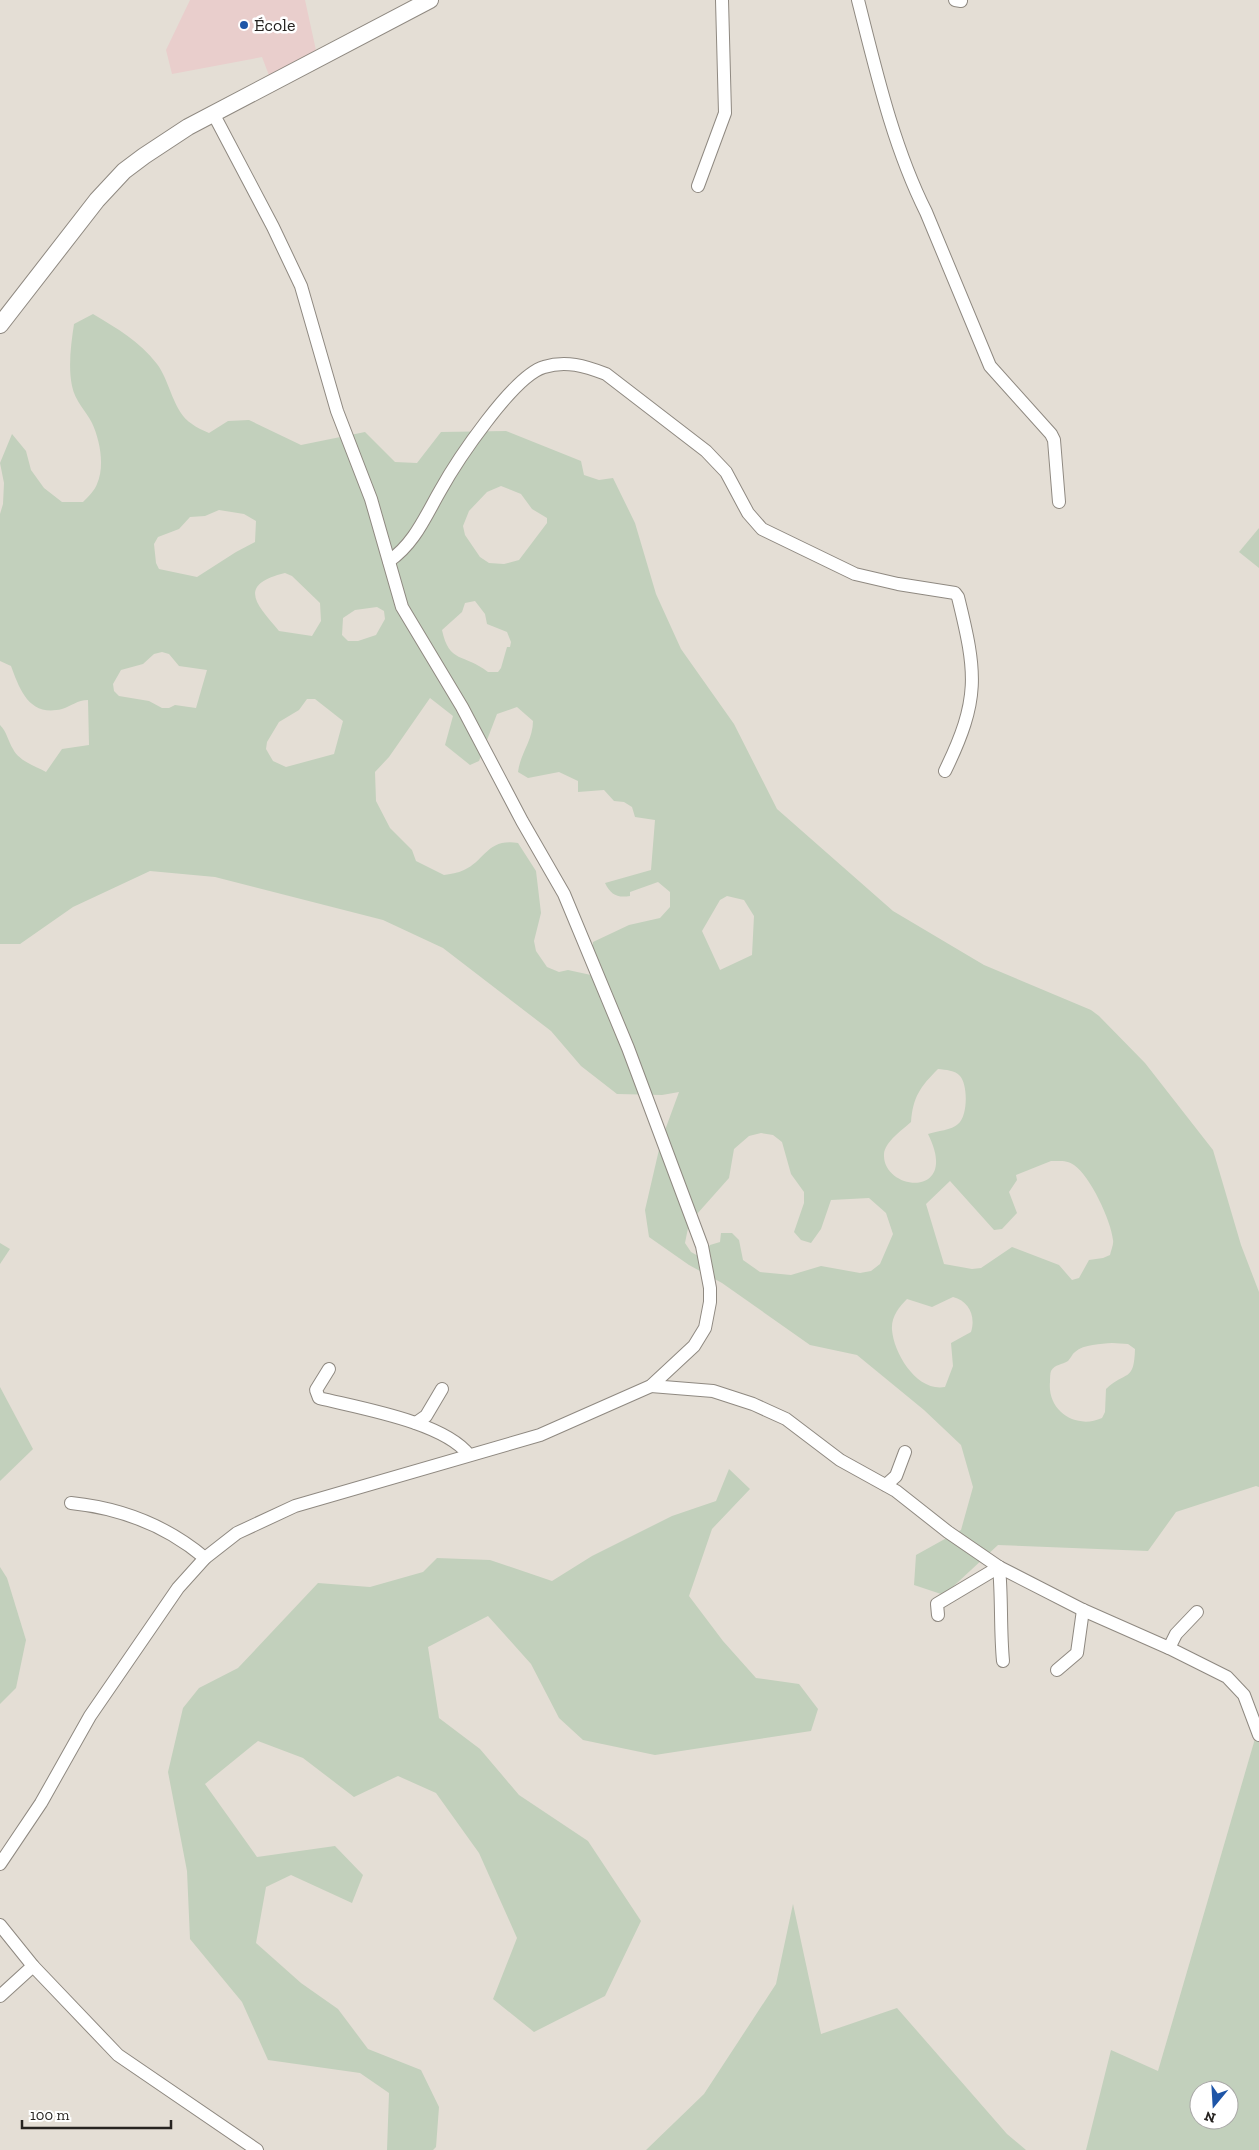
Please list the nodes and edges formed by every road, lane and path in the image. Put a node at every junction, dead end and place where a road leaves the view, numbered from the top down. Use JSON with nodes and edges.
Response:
{"nodes":[{"id":1,"x":430,"y":0,"type":"edge"},
{"id":2,"x":722,"y":0,"type":"edge"},
{"id":3,"x":858,"y":0,"type":"edge"},
{"id":4,"x":214,"y":115,"type":"junction"},
{"id":5,"x":698,"y":186,"type":"dead end"},
{"id":6,"x":0,"y":325,"type":"edge"},
{"id":7,"x":1059,"y":502,"type":"dead end"},
{"id":8,"x":389,"y":561,"type":"junction"},
{"id":9,"x":945,"y":771,"type":"dead end"},
{"id":10,"x":329,"y":1369,"type":"dead end"},
{"id":11,"x":651,"y":1386,"type":"junction"},
{"id":12,"x":442,"y":1389,"type":"dead end"},
{"id":13,"x":416,"y":1423,"type":"junction"},
{"id":14,"x":905,"y":1452,"type":"dead end"},
{"id":15,"x":469,"y":1455,"type":"junction"},
{"id":16,"x":886,"y":1485,"type":"junction"},
{"id":17,"x":71,"y":1503,"type":"dead end"},
{"id":18,"x":205,"y":1558,"type":"junction"},
{"id":19,"x":999,"y":1567,"type":"junction"},
{"id":20,"x":1083,"y":1610,"type":"junction"},
{"id":21,"x":1198,"y":1612,"type":"dead end"},
{"id":22,"x":938,"y":1615,"type":"dead end"},
{"id":23,"x":1169,"y":1648,"type":"junction"},
{"id":24,"x":1003,"y":1660,"type":"dead end"},
{"id":25,"x":1057,"y":1670,"type":"dead end"},
{"id":26,"x":1259,"y":1735,"type":"edge"},
{"id":27,"x":0,"y":1864,"type":"edge"},
{"id":28,"x":0,"y":1925,"type":"edge"},
{"id":29,"x":33,"y":1966,"type":"junction"},
{"id":30,"x":0,"y":1996,"type":"edge"},
{"id":31,"x":257,"y":2150,"type":"edge"}],
"edges":[{"from":1,"to":4,"type":"main road"},
{"from":2,"to":5,"type":"street"},
{"from":3,"to":7,"type":"street"},
{"from":4,"to":6,"type":"main road"},
{"from":4,"to":8,"type":"street"},
{"from":8,"to":9,"type":"street"},
{"from":8,"to":11,"type":"street"},
{"from":10,"to":13,"type":"street"},
{"from":11,"to":15,"type":"street"},
{"from":11,"to":16,"type":"street"},
{"from":12,"to":13,"type":"street"},
{"from":13,"to":15,"type":"street"},
{"from":14,"to":16,"type":"street"},
{"from":15,"to":18,"type":"street"},
{"from":16,"to":19,"type":"street"},
{"from":17,"to":18,"type":"street"},
{"from":18,"to":27,"type":"street"},
{"from":19,"to":20,"type":"street"},
{"from":19,"to":22,"type":"street"},
{"from":19,"to":24,"type":"street"},
{"from":20,"to":23,"type":"street"},
{"from":20,"to":25,"type":"street"},
{"from":21,"to":23,"type":"street"},
{"from":23,"to":26,"type":"street"},
{"from":28,"to":29,"type":"street"},
{"from":29,"to":30,"type":"street"},
{"from":29,"to":31,"type":"street"}]}
